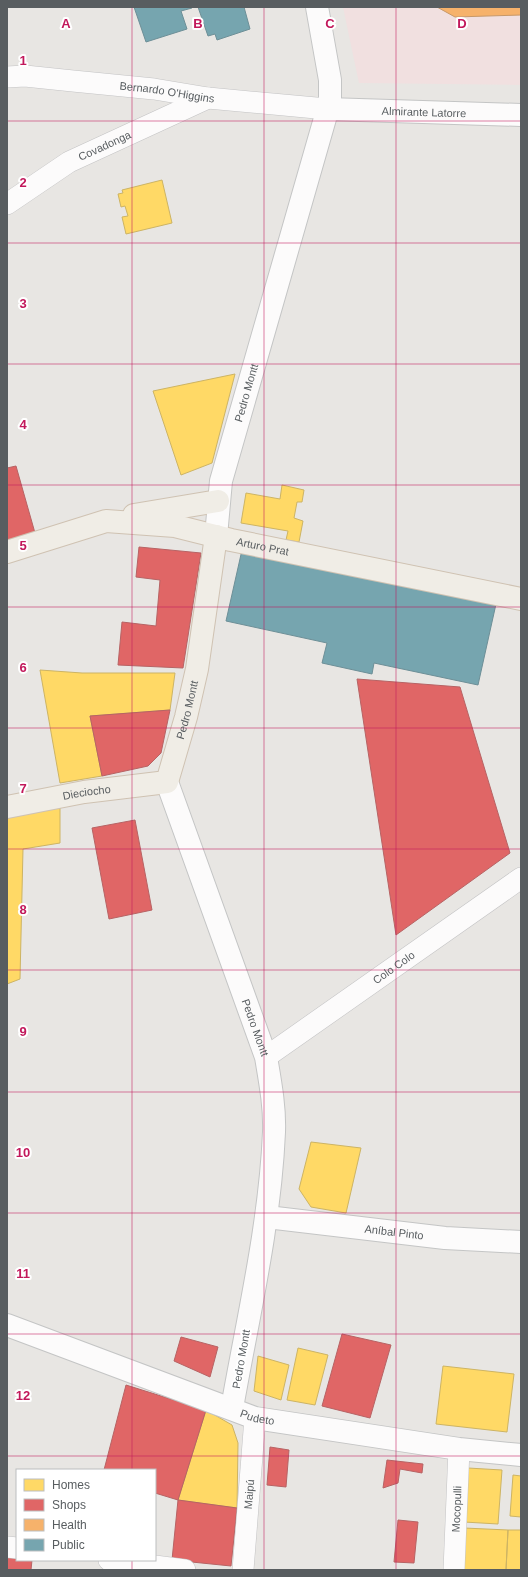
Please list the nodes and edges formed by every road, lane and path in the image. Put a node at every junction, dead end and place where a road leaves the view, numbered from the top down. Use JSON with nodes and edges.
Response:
{"nodes":[{"id":1,"x":317,"y":7,"type":"edge"},
{"id":2,"x":7,"y":77,"type":"edge"},
{"id":3,"x":208,"y":98,"type":"junction"},
{"id":4,"x":327,"y":109,"type":"junction"},
{"id":5,"x":521,"y":115,"type":"edge"},
{"id":6,"x":7,"y":204,"type":"edge"},
{"id":7,"x":218,"y":501,"type":"junction"},
{"id":8,"x":106,"y":521,"type":"junction"},
{"id":9,"x":216,"y":536,"type":"junction"},
{"id":10,"x":7,"y":552,"type":"edge"},
{"id":11,"x":521,"y":599,"type":"edge"},
{"id":12,"x":167,"y":782,"type":"junction"},
{"id":13,"x":7,"y":807,"type":"edge"},
{"id":14,"x":521,"y":878,"type":"edge"},
{"id":15,"x":266,"y":1057,"type":"junction"},
{"id":16,"x":267,"y":1217,"type":"junction"},
{"id":17,"x":521,"y":1242,"type":"edge"},
{"id":18,"x":7,"y":1325,"type":"edge"},
{"id":19,"x":232,"y":1408,"type":"junction"},
{"id":20,"x":256,"y":1418,"type":"junction"},
{"id":21,"x":459,"y":1449,"type":"junction"},
{"id":22,"x":521,"y":1455,"type":"edge"},
{"id":23,"x":117,"y":1561,"type":"edge"},
{"id":24,"x":185,"y":1570,"type":"edge"},
{"id":25,"x":244,"y":1570,"type":"edge"},
{"id":26,"x":454,"y":1570,"type":"edge"}],
"edges":[{"from":1,"to":4,"type":"street","name":"Pedro Montt"},
{"from":2,"to":3,"type":"street","name":"Bernardo O'Higgins"},
{"from":3,"to":4,"type":"street","name":"Bernardo O'Higgins"},
{"from":3,"to":6,"type":"street","name":"Covadonga"},
{"from":4,"to":5,"type":"street","name":"Almirante Latorre"},
{"from":4,"to":7,"type":"street","name":"Pedro Montt"},
{"from":7,"to":8,"type":"main road"},
{"from":7,"to":9,"type":"street","name":"Pedro Montt"},
{"from":8,"to":9,"type":"main road","name":"Arturo Prat"},
{"from":8,"to":10,"type":"main road","name":"Arturo Prat"},
{"from":9,"to":11,"type":"main road","name":"Arturo Prat"},
{"from":9,"to":12,"type":"main road","name":"Pedro Montt"},
{"from":12,"to":13,"type":"main road","name":"Dieciocho"},
{"from":12,"to":15,"type":"street","name":"Pedro Montt"},
{"from":14,"to":15,"type":"street","name":"Colo Colo"},
{"from":15,"to":16,"type":"street","name":"Pedro Montt"},
{"from":16,"to":17,"type":"street","name":"Aníbal Pinto"},
{"from":16,"to":19,"type":"street","name":"Pedro Montt"},
{"from":18,"to":19,"type":"street","name":"Pudeto"},
{"from":19,"to":20,"type":"street","name":"Pudeto"},
{"from":20,"to":21,"type":"street","name":"Pudeto"},
{"from":20,"to":25,"type":"street","name":"Maipú"},
{"from":21,"to":22,"type":"street","name":"Pudeto"},
{"from":21,"to":26,"type":"street","name":"Mocopulli"},
{"from":23,"to":24,"type":"street"}]}
